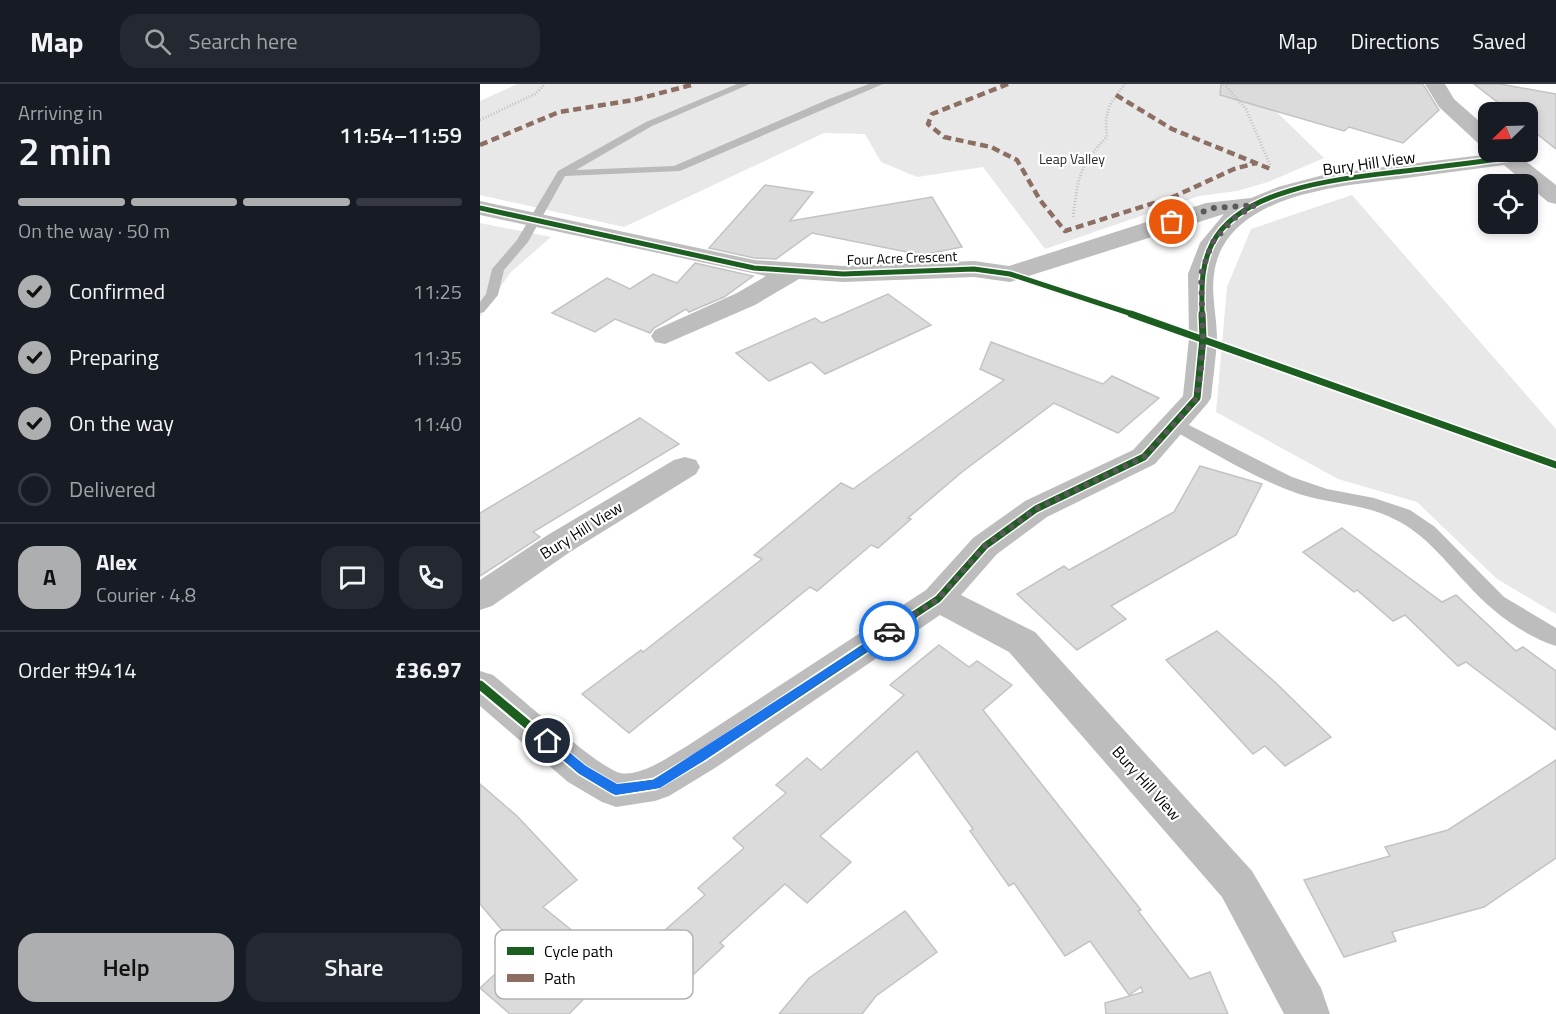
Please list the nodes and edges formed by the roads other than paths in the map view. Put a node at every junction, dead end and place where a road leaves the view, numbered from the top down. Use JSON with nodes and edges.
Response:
{"nodes":[{"id":1,"x":1435,"y":84,"type":"edge"},
{"id":2,"x":1478,"y":131,"type":"edge"},
{"id":3,"x":1478,"y":154,"type":"edge"},
{"id":4,"x":1514,"y":162,"type":"edge"},
{"id":5,"x":1556,"y":197,"type":"edge"},
{"id":6,"x":1255,"y":205,"type":"junction"},
{"id":7,"x":480,"y":208,"type":"edge"},
{"id":8,"x":794,"y":271,"type":"junction"},
{"id":9,"x":665,"y":336,"type":"dead end"},
{"id":10,"x":1175,"y":424,"type":"junction"},
{"id":11,"x":685,"y":467,"type":"dead end"},
{"id":12,"x":480,"y":597,"type":"edge"},
{"id":13,"x":938,"y":599,"type":"junction"},
{"id":14,"x":1556,"y":638,"type":"edge"},
{"id":15,"x":480,"y":685,"type":"edge"},
{"id":16,"x":1307,"y":1014,"type":"edge"}],
"edges":[{"from":1,"to":2,"type":"street"},
{"from":3,"to":6,"type":"street","name":"Bury Hill View"},
{"from":4,"to":5,"type":"street"},
{"from":6,"to":8,"type":"street","name":"Four Acre Crescent"},
{"from":6,"to":10,"type":"street","name":"Bury Hill View"},
{"from":7,"to":8,"type":"street","name":"Four Acre Crescent"},
{"from":8,"to":9,"type":"street"},
{"from":10,"to":13,"type":"street","name":"Bury Hill View"},
{"from":10,"to":14,"type":"lane"},
{"from":11,"to":12,"type":"street","name":"Bury Hill View"},
{"from":13,"to":15,"type":"street","name":"Bury Hill View"},
{"from":13,"to":16,"type":"street","name":"Bury Hill View"}]}
